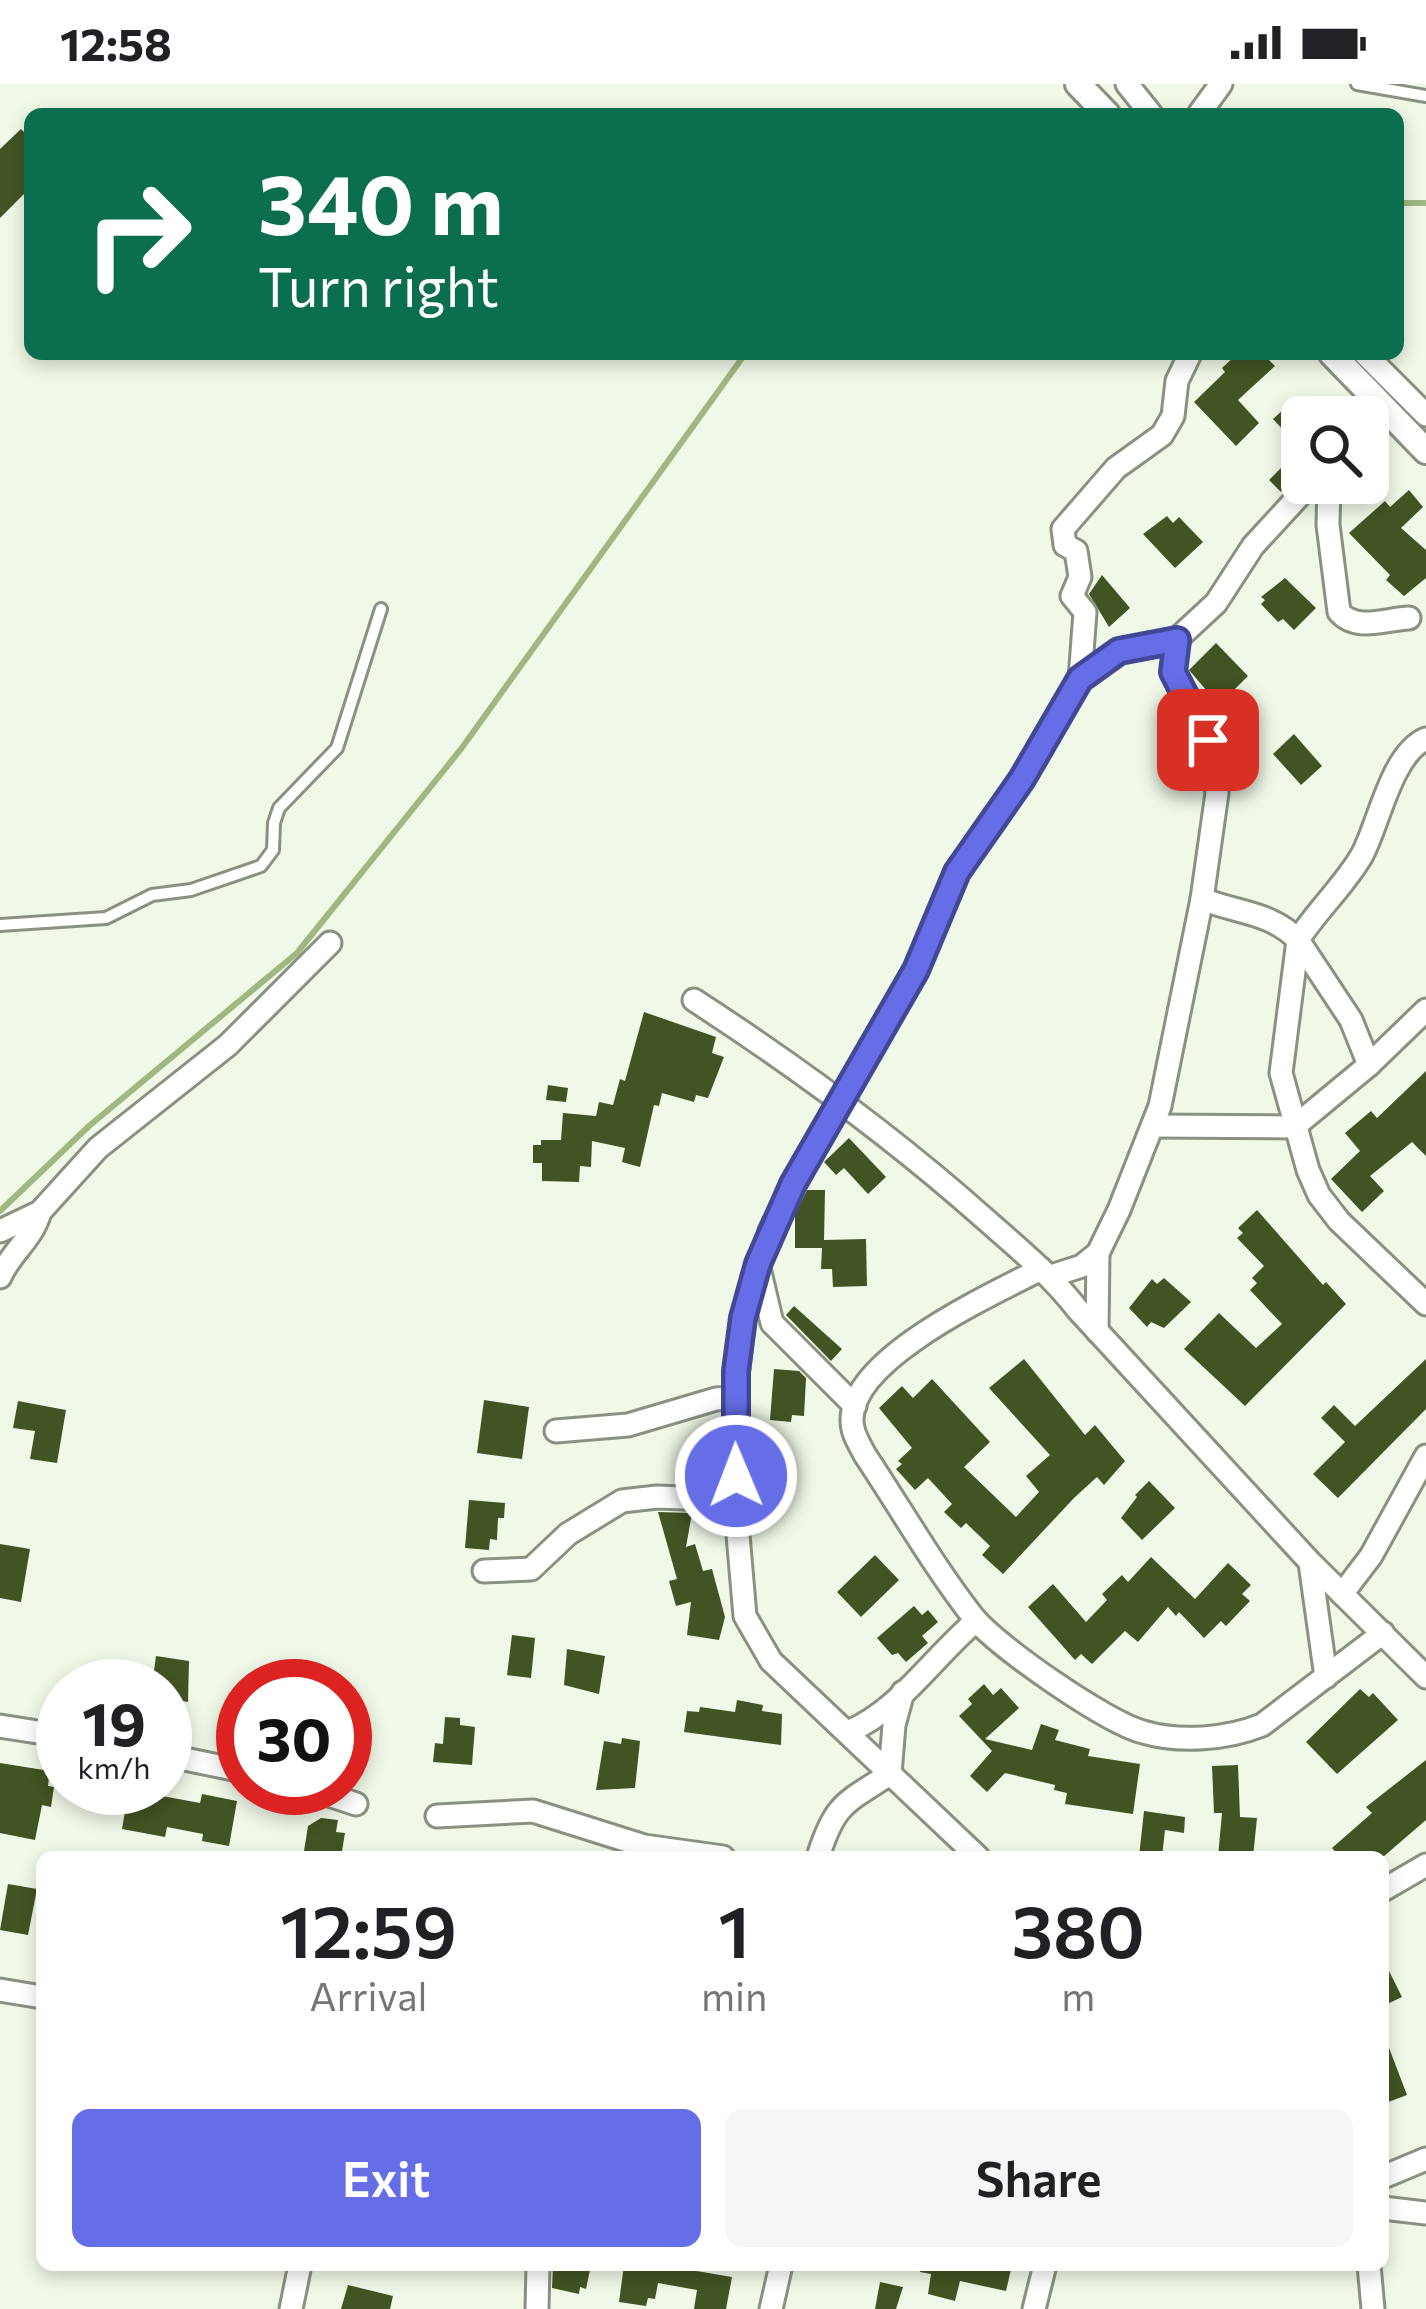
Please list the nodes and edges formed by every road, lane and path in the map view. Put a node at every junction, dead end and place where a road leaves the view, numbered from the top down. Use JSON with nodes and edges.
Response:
{"nodes":[{"id":1,"x":1078,"y":84,"type":"edge"},
{"id":2,"x":1127,"y":84,"type":"edge"},
{"id":3,"x":1357,"y":84,"type":"edge"},
{"id":4,"x":1426,"y":96,"type":"edge"},
{"id":5,"x":1101,"y":108,"type":"edge"},
{"id":6,"x":1146,"y":108,"type":"edge"},
{"id":7,"x":1187,"y":360,"type":"edge"},
{"id":8,"x":1336,"y":360,"type":"edge"},
{"id":9,"x":1371,"y":360,"type":"edge"},
{"id":10,"x":1362,"y":396,"type":"edge"},
{"id":11,"x":1426,"y":415,"type":"edge"},
{"id":12,"x":1389,"y":425,"type":"edge"},
{"id":13,"x":1426,"y":451,"type":"edge"},
{"id":14,"x":1292,"y":504,"type":"edge"},
{"id":15,"x":1328,"y":504,"type":"edge"},
{"id":16,"x":381,"y":609,"type":"dead end"},
{"id":17,"x":1409,"y":618,"type":"dead end"},
{"id":18,"x":1177,"y":640,"type":"junction"},
{"id":19,"x":1080,"y":679,"type":"junction"},
{"id":20,"x":1426,"y":739,"type":"edge"},
{"id":21,"x":1202,"y":899,"type":"junction"},
{"id":22,"x":0,"y":925,"type":"edge"},
{"id":23,"x":1298,"y":940,"type":"junction"},
{"id":24,"x":330,"y":943,"type":"dead end"},
{"id":25,"x":694,"y":1000,"type":"dead end"},
{"id":26,"x":1426,"y":1010,"type":"edge"},
{"id":27,"x":1369,"y":1065,"type":"junction"},
{"id":28,"x":842,"y":1102,"type":"junction"},
{"id":29,"x":1153,"y":1126,"type":"junction"},
{"id":30,"x":1294,"y":1127,"type":"junction"},
{"id":31,"x":40,"y":1212,"type":"junction"},
{"id":32,"x":0,"y":1231,"type":"edge"},
{"id":33,"x":1098,"y":1253,"type":"junction"},
{"id":34,"x":758,"y":1264,"type":"junction"},
{"id":35,"x":1046,"y":1272,"type":"junction"},
{"id":36,"x":0,"y":1277,"type":"edge"},
{"id":37,"x":1426,"y":1304,"type":"edge"},
{"id":38,"x":1097,"y":1331,"type":"junction"},
{"id":39,"x":735,"y":1398,"type":"junction"},
{"id":40,"x":855,"y":1406,"type":"junction"},
{"id":41,"x":556,"y":1431,"type":"dead end"},
{"id":42,"x":1426,"y":1456,"type":"edge"},
{"id":43,"x":735,"y":1500,"type":"junction"},
{"id":44,"x":1310,"y":1562,"type":"junction"},
{"id":45,"x":484,"y":1571,"type":"dead end"},
{"id":46,"x":1342,"y":1594,"type":"junction"},
{"id":47,"x":976,"y":1621,"type":"junction"},
{"id":48,"x":1383,"y":1633,"type":"junction"},
{"id":49,"x":1326,"y":1677,"type":"junction"},
{"id":50,"x":1426,"y":1677,"type":"edge"},
{"id":51,"x":903,"y":1692,"type":"junction"},
{"id":52,"x":0,"y":1726,"type":"edge"},
{"id":53,"x":36,"y":1732,"type":"edge"},
{"id":54,"x":848,"y":1732,"type":"junction"},
{"id":55,"x":890,"y":1774,"type":"junction"},
{"id":56,"x":436,"y":1816,"type":"dead end"},
{"id":57,"x":679,"y":1851,"type":"edge"},
{"id":58,"x":820,"y":1851,"type":"edge"},
{"id":59,"x":973,"y":1851,"type":"edge"},
{"id":60,"x":1426,"y":1865,"type":"edge"},
{"id":61,"x":1389,"y":1887,"type":"edge"},
{"id":62,"x":0,"y":1990,"type":"edge"},
{"id":63,"x":36,"y":1996,"type":"edge"},
{"id":64,"x":1426,"y":2159,"type":"edge"},
{"id":65,"x":1389,"y":2174,"type":"edge"},
{"id":66,"x":1389,"y":2209,"type":"edge"},
{"id":67,"x":1426,"y":2213,"type":"edge"},
{"id":68,"x":299,"y":2271,"type":"edge"},
{"id":69,"x":538,"y":2271,"type":"edge"},
{"id":70,"x":780,"y":2271,"type":"edge"},
{"id":71,"x":1044,"y":2271,"type":"edge"},
{"id":72,"x":1370,"y":2271,"type":"edge"},
{"id":73,"x":291,"y":2309,"type":"edge"},
{"id":74,"x":537,"y":2309,"type":"edge"},
{"id":75,"x":771,"y":2309,"type":"edge"},
{"id":76,"x":1034,"y":2309,"type":"edge"},
{"id":77,"x":1373,"y":2309,"type":"edge"}],
"edges":[{"from":1,"to":5,"type":"street"},
{"from":2,"to":6,"type":"street"},
{"from":3,"to":4,"type":"lane"},
{"from":7,"to":19,"type":"street"},
{"from":8,"to":10,"type":"street"},
{"from":9,"to":11,"type":"street"},
{"from":12,"to":13,"type":"street"},
{"from":14,"to":18,"type":"street"},
{"from":15,"to":17,"type":"street"},
{"from":16,"to":22,"type":"lane"},
{"from":18,"to":19,"type":"street"},
{"from":18,"to":21,"type":"street"},
{"from":19,"to":28,"type":"street"},
{"from":20,"to":23,"type":"street"},
{"from":21,"to":23,"type":"street"},
{"from":21,"to":29,"type":"street"},
{"from":23,"to":27,"type":"street"},
{"from":23,"to":30,"type":"street"},
{"from":24,"to":31,"type":"street"},
{"from":25,"to":28,"type":"street"},
{"from":26,"to":27,"type":"street"},
{"from":27,"to":30,"type":"street"},
{"from":28,"to":34,"type":"street"},
{"from":28,"to":35,"type":"street"},
{"from":29,"to":30,"type":"street"},
{"from":29,"to":33,"type":"street"},
{"from":30,"to":37,"type":"street"},
{"from":31,"to":32,"type":"street"},
{"from":31,"to":36,"type":"street"},
{"from":33,"to":35,"type":"street"},
{"from":33,"to":38,"type":"street"},
{"from":34,"to":39,"type":"street"},
{"from":34,"to":40,"type":"street"},
{"from":35,"to":38,"type":"street"},
{"from":35,"to":40,"type":"street"},
{"from":38,"to":44,"type":"street"},
{"from":39,"to":41,"type":"street"},
{"from":39,"to":43,"type":"street"},
{"from":40,"to":47,"type":"street"},
{"from":42,"to":46,"type":"street"},
{"from":43,"to":45,"type":"street"},
{"from":43,"to":54,"type":"street"},
{"from":44,"to":46,"type":"street"},
{"from":44,"to":49,"type":"street"},
{"from":46,"to":48,"type":"street"},
{"from":47,"to":49,"type":"street"},
{"from":47,"to":51,"type":"street"},
{"from":48,"to":49,"type":"street"},
{"from":48,"to":50,"type":"street"},
{"from":51,"to":54,"type":"street"},
{"from":51,"to":55,"type":"street"},
{"from":52,"to":53,"type":"street"},
{"from":54,"to":55,"type":"street"},
{"from":55,"to":58,"type":"street"},
{"from":55,"to":59,"type":"street"},
{"from":56,"to":57,"type":"street"},
{"from":60,"to":61,"type":"street"},
{"from":62,"to":63,"type":"street"},
{"from":64,"to":65,"type":"street"},
{"from":66,"to":67,"type":"street"},
{"from":68,"to":73,"type":"street"},
{"from":69,"to":74,"type":"street"},
{"from":70,"to":75,"type":"street"},
{"from":71,"to":76,"type":"street"},
{"from":72,"to":77,"type":"street"}]}
